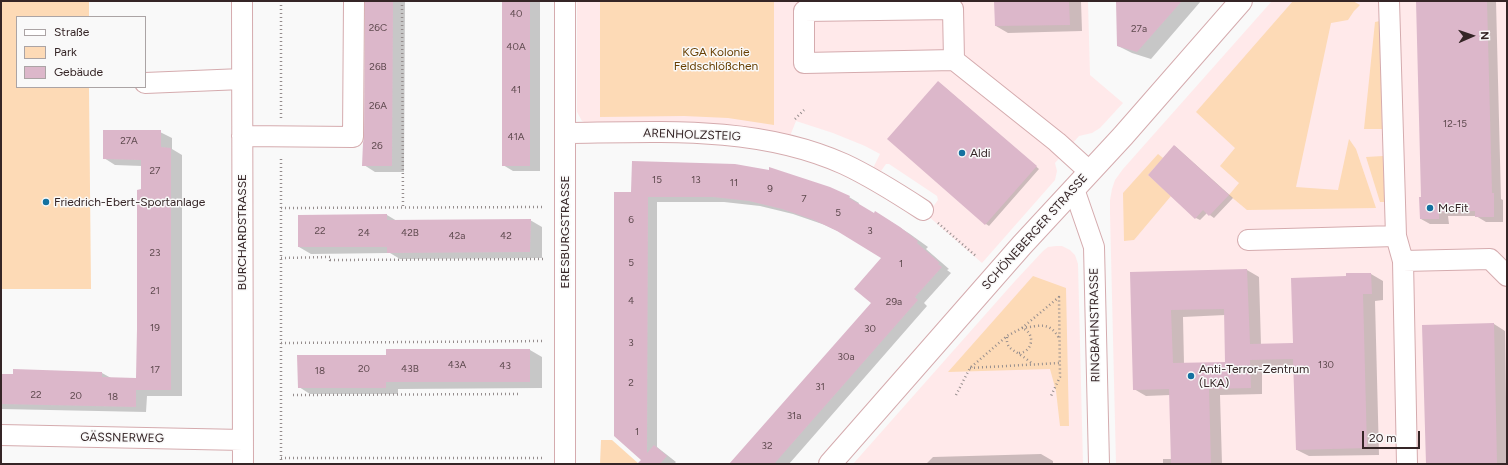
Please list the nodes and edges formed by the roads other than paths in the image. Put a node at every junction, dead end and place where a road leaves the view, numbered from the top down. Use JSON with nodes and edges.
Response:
{"nodes":[{"id":1,"x":242,"y":1,"type":"edge"},
{"id":2,"x":354,"y":1,"type":"edge"},
{"id":3,"x":565,"y":1,"type":"edge"},
{"id":4,"x":1241,"y":1,"type":"edge"},
{"id":5,"x":1389,"y":1,"type":"edge"},
{"id":6,"x":954,"y":60,"type":"junction"},
{"id":7,"x":242,"y":78,"type":"junction"},
{"id":8,"x":146,"y":82,"type":"edge"},
{"id":9,"x":565,"y":133,"type":"junction"},
{"id":10,"x":242,"y":136,"type":"junction"},
{"id":11,"x":1090,"y":172,"type":"junction"},
{"id":12,"x":1074,"y":189,"type":"junction"},
{"id":13,"x":930,"y":216,"type":"road end"},
{"id":14,"x":1396,"y":236,"type":"junction"},
{"id":15,"x":1248,"y":240,"type":"dead end"},
{"id":16,"x":1403,"y":261,"type":"junction"},
{"id":17,"x":1507,"y":276,"type":"edge"},
{"id":18,"x":1,"y":435,"type":"edge"},
{"id":19,"x":243,"y":440,"type":"junction"},
{"id":20,"x":242,"y":464,"type":"edge"},
{"id":21,"x":565,"y":464,"type":"edge"},
{"id":22,"x":830,"y":464,"type":"edge"},
{"id":23,"x":1099,"y":464,"type":"edge"},
{"id":24,"x":1407,"y":464,"type":"edge"}],
"edges":[{"from":1,"to":7,"type":"street","name":"BURCHARDSTRASSE"},
{"from":2,"to":10,"type":"street"},
{"from":3,"to":9,"type":"street","name":"ERESBURGSTRASSE"},
{"from":4,"to":11,"type":"main road","name":"SCHÖNEBERGER STRASSE"},
{"from":5,"to":14,"type":"street"},
{"from":6,"to":6,"type":"street"},
{"from":6,"to":11,"type":"street"},
{"from":7,"to":8,"type":"street"},
{"from":7,"to":10,"type":"street","name":"BURCHARDSTRASSE"},
{"from":9,"to":13,"type":"street","name":"ARENHOLZSTEIG"},
{"from":9,"to":21,"type":"street","name":"ERESBURGSTRASSE"},
{"from":10,"to":19,"type":"street","name":"BURCHARDSTRASSE"},
{"from":11,"to":12,"type":"main road","name":"SCHÖNEBERGER STRASSE"},
{"from":12,"to":22,"type":"main road","name":"SCHÖNEBERGER STRASSE"},
{"from":12,"to":23,"type":"street","name":"RINGBAHNSTRASSE"},
{"from":14,"to":15,"type":"street"},
{"from":14,"to":16,"type":"street"},
{"from":16,"to":17,"type":"street"},
{"from":16,"to":24,"type":"street"},
{"from":18,"to":19,"type":"street","name":"GÄSSNERWEG"},
{"from":19,"to":20,"type":"street","name":"BURCHARDSTRASSE"}]}
